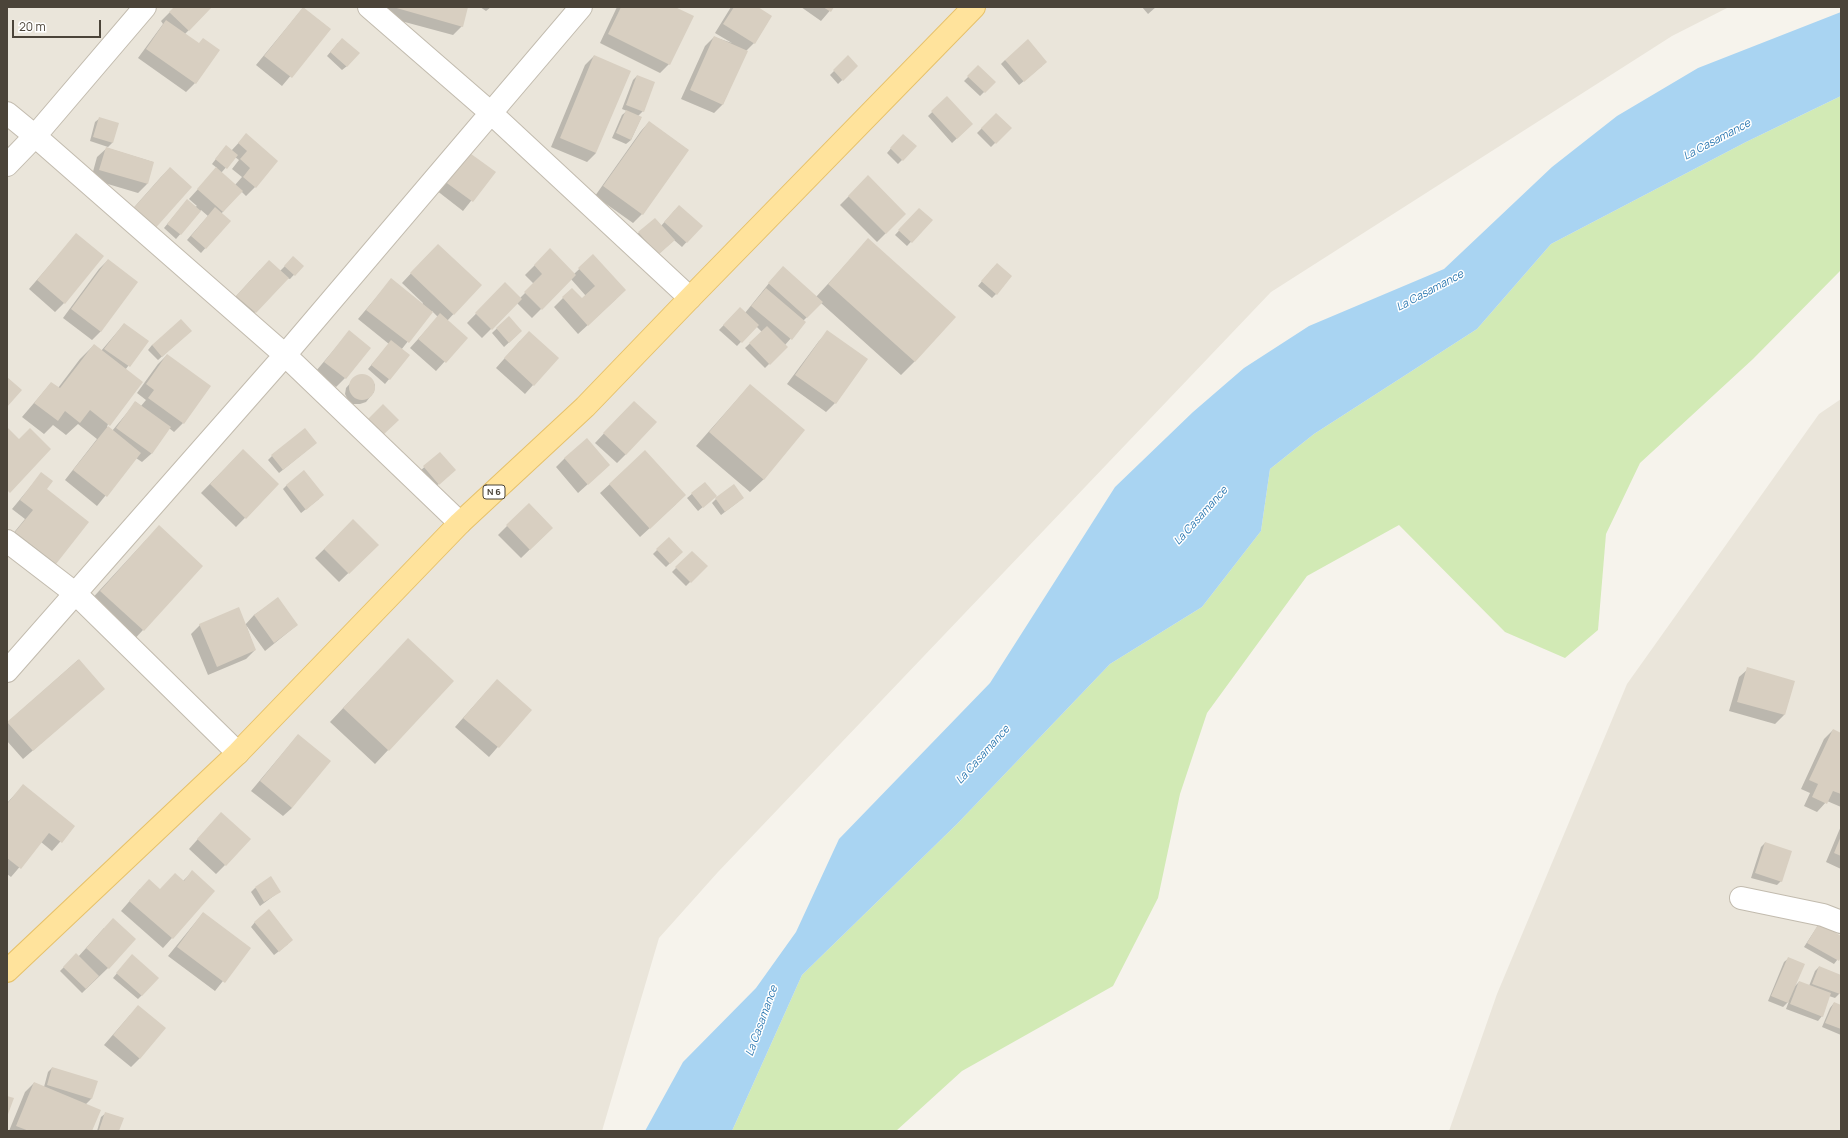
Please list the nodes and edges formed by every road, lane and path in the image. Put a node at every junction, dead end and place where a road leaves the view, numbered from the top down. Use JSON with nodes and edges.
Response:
{"nodes":[{"id":1,"x":145,"y":7,"type":"edge"},
{"id":2,"x":369,"y":7,"type":"edge"},
{"id":3,"x":581,"y":7,"type":"edge"},
{"id":4,"x":974,"y":7,"type":"edge"},
{"id":5,"x":491,"y":113,"type":"junction"},
{"id":6,"x":7,"y":114,"type":"edge"},
{"id":7,"x":35,"y":136,"type":"junction"},
{"id":8,"x":7,"y":165,"type":"edge"},
{"id":9,"x":690,"y":298,"type":"junction"},
{"id":10,"x":285,"y":355,"type":"junction"},
{"id":11,"x":460,"y":524,"type":"junction"},
{"id":12,"x":7,"y":541,"type":"edge"},
{"id":13,"x":76,"y":594,"type":"junction"},
{"id":14,"x":7,"y":671,"type":"edge"},
{"id":15,"x":238,"y":753,"type":"junction"},
{"id":16,"x":1741,"y":898,"type":"dead end"},
{"id":17,"x":1841,"y":922,"type":"edge"},
{"id":18,"x":7,"y":971,"type":"edge"}],
"edges":[{"from":1,"to":7,"type":"street"},
{"from":2,"to":5,"type":"street"},
{"from":3,"to":5,"type":"street"},
{"from":4,"to":9,"type":"main road","number":"N 6"},
{"from":5,"to":9,"type":"street"},
{"from":5,"to":10,"type":"street"},
{"from":6,"to":7,"type":"street"},
{"from":7,"to":8,"type":"street"},
{"from":7,"to":10,"type":"street"},
{"from":9,"to":11,"type":"main road","number":"N 6"},
{"from":10,"to":11,"type":"street"},
{"from":10,"to":13,"type":"street"},
{"from":11,"to":15,"type":"main road","number":"N 6"},
{"from":12,"to":13,"type":"street"},
{"from":13,"to":14,"type":"street"},
{"from":13,"to":15,"type":"street"},
{"from":15,"to":18,"type":"main road","number":"N 6"},
{"from":16,"to":17,"type":"street"}]}
